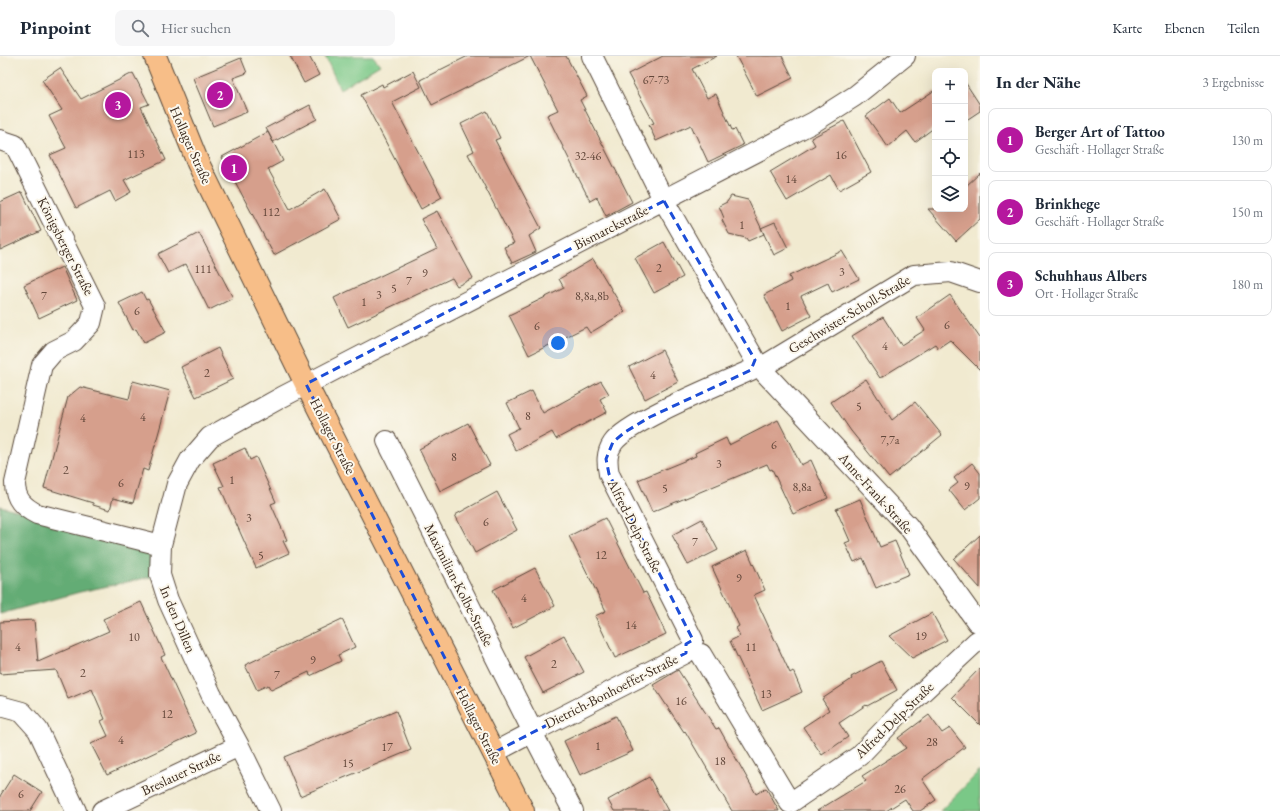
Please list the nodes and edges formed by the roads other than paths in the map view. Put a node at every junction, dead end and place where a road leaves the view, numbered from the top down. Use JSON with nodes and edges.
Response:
{"nodes":[{"id":1,"x":155,"y":56,"type":"edge"},
{"id":2,"x":592,"y":56,"type":"edge"},
{"id":3,"x":905,"y":56,"type":"edge"},
{"id":4,"x":0,"y":140,"type":"edge"},
{"id":5,"x":664,"y":201,"type":"junction"},
{"id":6,"x":980,"y":282,"type":"edge"},
{"id":7,"x":759,"y":367,"type":"junction"},
{"id":8,"x":306,"y":384,"type":"junction"},
{"id":9,"x":387,"y":441,"type":"dead end"},
{"id":10,"x":161,"y":545,"type":"junction"},
{"id":11,"x":978,"y":631,"type":"edge"},
{"id":12,"x":693,"y":649,"type":"junction"},
{"id":13,"x":0,"y":706,"type":"edge"},
{"id":14,"x":532,"y":732,"type":"junction"},
{"id":15,"x":239,"y":746,"type":"junction"},
{"id":16,"x":493,"y":753,"type":"junction"},
{"id":17,"x":76,"y":811,"type":"edge"},
{"id":18,"x":102,"y":811,"type":"edge"},
{"id":19,"x":271,"y":811,"type":"edge"},
{"id":20,"x":523,"y":811,"type":"edge"},
{"id":21,"x":574,"y":811,"type":"edge"}],
"edges":[{"from":1,"to":8,"type":"main road","name":"Hollager Straße"},
{"from":2,"to":5,"type":"street","name":"Anne-Frank-Straße"},
{"from":3,"to":5,"type":"street","name":"Bismarckstraße"},
{"from":4,"to":10,"type":"street","name":"Königsberger Straße"},
{"from":5,"to":7,"type":"street","name":"Anne-Frank-Straße"},
{"from":5,"to":8,"type":"street","name":"Bismarckstraße"},
{"from":6,"to":7,"type":"street","name":"Geschwister-Scholl-Straße"},
{"from":7,"to":11,"type":"street","name":"Anne-Frank-Straße"},
{"from":7,"to":12,"type":"street","name":"Alfred-Delp-Straße"},
{"from":8,"to":10,"type":"street","name":"In den Dillen"},
{"from":8,"to":16,"type":"main road","name":"Hollager Straße"},
{"from":9,"to":14,"type":"street","name":"Maximilian-Kolbe-Straße"},
{"from":10,"to":15,"type":"street","name":"In den Dillen"},
{"from":11,"to":12,"type":"street","name":"Alfred-Delp-Straße"},
{"from":12,"to":14,"type":"street","name":"Dietrich-Bonhoeffer-Straße"},
{"from":13,"to":17,"type":"street"},
{"from":14,"to":16,"type":"street","name":"Dietrich-Bonhoeffer-Straße"},
{"from":14,"to":21,"type":"street","name":"Maximilian-Kolbe-Straße"},
{"from":15,"to":18,"type":"street","name":"Breslauer Straße"},
{"from":15,"to":19,"type":"street","name":"In den Dillen"},
{"from":16,"to":20,"type":"main road","name":"Hollager Straße"}]}
